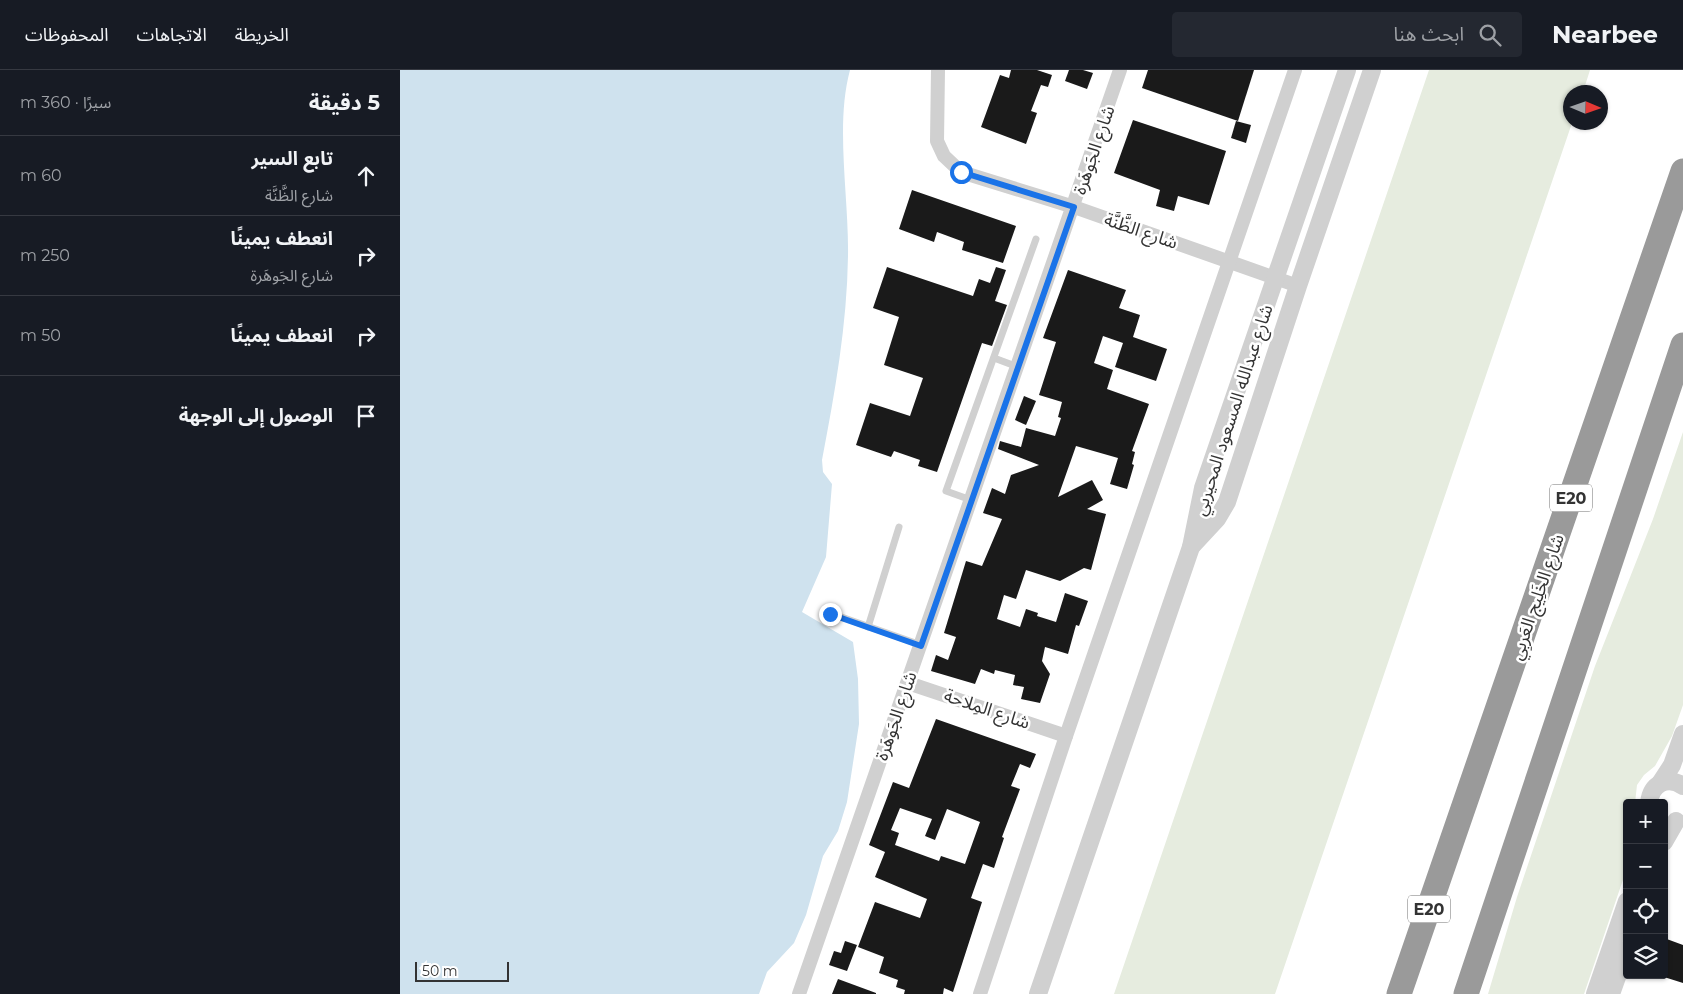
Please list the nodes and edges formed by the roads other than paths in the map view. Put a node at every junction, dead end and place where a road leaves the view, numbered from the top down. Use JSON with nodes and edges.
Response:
{"nodes":[{"id":1,"x":938,"y":70,"type":"edge"},
{"id":2,"x":1120,"y":70,"type":"edge"},
{"id":3,"x":1294,"y":70,"type":"edge"},
{"id":4,"x":1348,"y":70,"type":"edge"},
{"id":5,"x":1372,"y":70,"type":"edge"},
{"id":6,"x":1683,"y":171,"type":"edge"},
{"id":7,"x":1074,"y":207,"type":"junction"},
{"id":8,"x":1036,"y":239,"type":"dead end"},
{"id":9,"x":1228,"y":261,"type":"junction"},
{"id":10,"x":1276,"y":278,"type":"junction"},
{"id":11,"x":1298,"y":286,"type":"junction"},
{"id":12,"x":1683,"y":345,"type":"edge"},
{"id":13,"x":994,"y":358,"type":"junction"},
{"id":14,"x":1018,"y":367,"type":"junction"},
{"id":15,"x":1206,"y":479,"type":"junction"},
{"id":16,"x":1230,"y":494,"type":"junction"},
{"id":17,"x":972,"y":500,"type":"junction"},
{"id":18,"x":899,"y":526,"type":"dead end"},
{"id":19,"x":1191,"y":547,"type":"junction"},
{"id":20,"x":830,"y":614,"type":"dead end"},
{"id":21,"x":868,"y":627,"type":"junction"},
{"id":22,"x":921,"y":646,"type":"junction"},
{"id":23,"x":908,"y":683,"type":"junction"},
{"id":24,"x":1683,"y":734,"type":"edge"},
{"id":25,"x":1066,"y":736,"type":"junction"},
{"id":26,"x":1661,"y":782,"type":"junction"},
{"id":27,"x":1683,"y":786,"type":"edge"},
{"id":28,"x":1650,"y":799,"type":"edge"},
{"id":29,"x":1676,"y":819,"type":"edge"},
{"id":30,"x":1668,"y":834,"type":"edge"},
{"id":31,"x":1623,"y":913,"type":"edge"},
{"id":32,"x":1623,"y":962,"type":"edge"},
{"id":33,"x":799,"y":994,"type":"edge"},
{"id":34,"x":980,"y":994,"type":"edge"},
{"id":35,"x":1038,"y":994,"type":"edge"},
{"id":36,"x":1399,"y":994,"type":"edge"},
{"id":37,"x":1466,"y":994,"type":"edge"},
{"id":38,"x":1595,"y":994,"type":"edge"},
{"id":39,"x":1612,"y":994,"type":"edge"}],
"edges":[{"from":1,"to":7,"type":"street","name":"شارع الظَّنَّة"},
{"from":2,"to":7,"type":"street","name":"شارع الجَوهَرة"},
{"from":3,"to":9,"type":"street"},
{"from":4,"to":10,"type":"street","name":"شارع عبدالله المسعود المحيربي"},
{"from":5,"to":11,"type":"street","name":"شارع عبدالله المسعود المحيربي"},
{"from":6,"to":36,"type":"highway","name":"شارع الخَلِيج العَربِي","number":"E20"},
{"from":7,"to":9,"type":"street","name":"شارع الظَّنَّة"},
{"from":7,"to":14,"type":"street","name":"شارع الجَوهَرة"},
{"from":8,"to":13,"type":"lane"},
{"from":9,"to":10,"type":"street","name":"شارع الظَّنَّة"},
{"from":9,"to":25,"type":"street"},
{"from":10,"to":11,"type":"street","name":"شارع الظَّنَّة"},
{"from":10,"to":15,"type":"street","name":"شارع عبدالله المسعود المحيربي"},
{"from":11,"to":16,"type":"street","name":"شارع عبدالله المسعود المحيربي"},
{"from":12,"to":37,"type":"highway"},
{"from":13,"to":14,"type":"lane"},
{"from":13,"to":17,"type":"lane"},
{"from":14,"to":17,"type":"street","name":"شارع الجَوهَرة"},
{"from":15,"to":16,"type":"street"},
{"from":15,"to":19,"type":"street","name":"شارع عبدالله المسعود المحيربي"},
{"from":16,"to":19,"type":"street","name":"شارع عبدالله المسعود المحيربي"},
{"from":17,"to":22,"type":"street","name":"شارع الجَوهَرة"},
{"from":18,"to":21,"type":"lane"},
{"from":19,"to":35,"type":"street"},
{"from":20,"to":21,"type":"lane"},
{"from":21,"to":22,"type":"lane"},
{"from":22,"to":23,"type":"street","name":"شارع الجَوهَرة"},
{"from":23,"to":25,"type":"street","name":"شارع المِلاحة"},
{"from":23,"to":33,"type":"street","name":"شارع الجَوهَرة"},
{"from":24,"to":26,"type":"street"},
{"from":25,"to":34,"type":"street"},
{"from":26,"to":27,"type":"street"},
{"from":26,"to":28,"type":"street"},
{"from":29,"to":30,"type":"street"},
{"from":31,"to":38,"type":"street"},
{"from":32,"to":39,"type":"street"}]}
